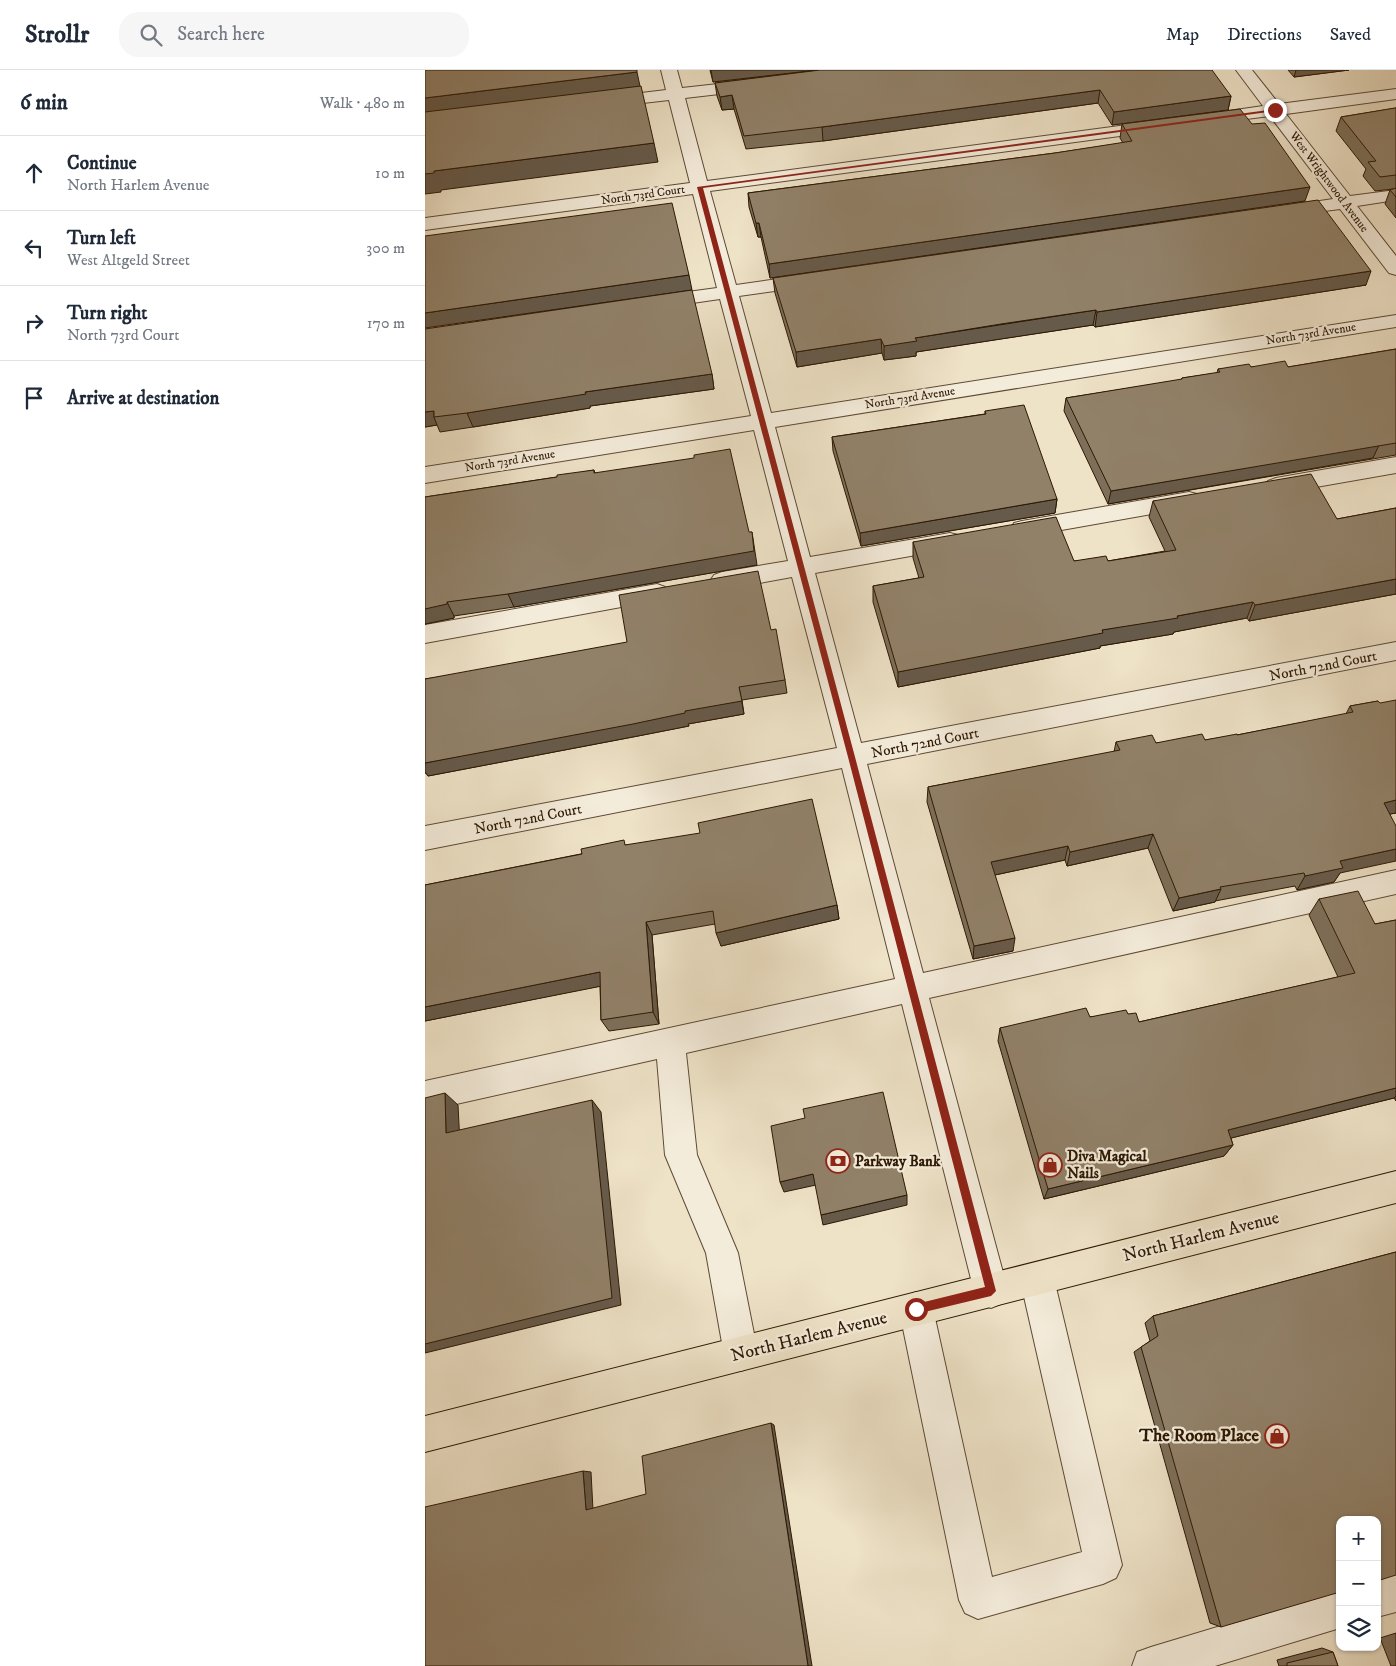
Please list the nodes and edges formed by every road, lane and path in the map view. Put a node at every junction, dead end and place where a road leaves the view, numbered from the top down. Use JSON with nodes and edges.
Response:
{"nodes":[{"id":1,"x":669,"y":70,"type":"edge"},
{"id":2,"x":1244,"y":70,"type":"edge"},
{"id":3,"x":770,"y":83,"type":"edge"},
{"id":4,"x":675,"y":94,"type":"junction"},
{"id":5,"x":1396,"y":94,"type":"edge"},
{"id":6,"x":589,"y":105,"type":"edge"},
{"id":7,"x":1275,"y":110,"type":"junction"},
{"id":8,"x":1195,"y":121,"type":"edge"},
{"id":9,"x":1175,"y":124,"type":"edge"},
{"id":10,"x":700,"y":187,"type":"junction"},
{"id":11,"x":1396,"y":195,"type":"edge"},
{"id":12,"x":1345,"y":202,"type":"junction"},
{"id":13,"x":1266,"y":214,"type":"edge"},
{"id":14,"x":425,"y":224,"type":"edge"},
{"id":15,"x":1396,"y":269,"type":"edge"},
{"id":16,"x":825,"y":278,"type":"edge"},
{"id":17,"x":727,"y":292,"type":"junction"},
{"id":18,"x":640,"y":305,"type":"edge"},
{"id":19,"x":1396,"y":321,"type":"edge"},
{"id":20,"x":761,"y":421,"type":"junction"},
{"id":21,"x":1396,"y":465,"type":"edge"},
{"id":22,"x":425,"y":475,"type":"edge"},
{"id":23,"x":1259,"y":488,"type":"edge"},
{"id":24,"x":1210,"y":497,"type":"edge"},
{"id":25,"x":1005,"y":532,"type":"edge"},
{"id":26,"x":966,"y":539,"type":"edge"},
{"id":27,"x":800,"y":567,"type":"junction"},
{"id":28,"x":704,"y":584,"type":"edge"},
{"id":29,"x":675,"y":590,"type":"edge"},
{"id":30,"x":425,"y":634,"type":"edge"},
{"id":31,"x":1396,"y":651,"type":"edge"},
{"id":32,"x":852,"y":757,"type":"junction"},
{"id":33,"x":425,"y":838,"type":"edge"},
{"id":34,"x":1396,"y":882,"type":"edge"},
{"id":35,"x":912,"y":989,"type":"junction"},
{"id":36,"x":670,"y":1042,"type":"junction"},
{"id":37,"x":425,"y":1096,"type":"edge"},
{"id":38,"x":1396,"y":1187,"type":"edge"},
{"id":39,"x":1037,"y":1279,"type":"junction"},
{"id":40,"x":991,"y":1291,"type":"junction"},
{"id":41,"x":916,"y":1309,"type":"junction"},
{"id":42,"x":741,"y":1354,"type":"junction"},
{"id":43,"x":425,"y":1434,"type":"edge"},
{"id":44,"x":1396,"y":1592,"type":"edge"},
{"id":45,"x":1381,"y":1597,"type":"edge"},
{"id":46,"x":1336,"y":1610,"type":"edge"},
{"id":47,"x":1151,"y":1666,"type":"edge"}],
"edges":[{"from":1,"to":4,"type":"street"},
{"from":2,"to":7,"type":"street","name":"West Wrightwood Avenue"},
{"from":3,"to":4,"type":"street"},
{"from":4,"to":6,"type":"street"},
{"from":4,"to":10,"type":"street"},
{"from":5,"to":7,"type":"street"},
{"from":7,"to":8,"type":"street"},
{"from":7,"to":12,"type":"street","name":"West Wrightwood Avenue"},
{"from":9,"to":10,"type":"street","name":"North 73rd Court"},
{"from":10,"to":14,"type":"street","name":"North 73rd Court"},
{"from":10,"to":17,"type":"street"},
{"from":11,"to":12,"type":"street"},
{"from":12,"to":13,"type":"street"},
{"from":12,"to":15,"type":"street","name":"West Wrightwood Avenue"},
{"from":16,"to":17,"type":"street"},
{"from":17,"to":18,"type":"street"},
{"from":17,"to":20,"type":"street"},
{"from":19,"to":20,"type":"street","name":"North 73rd Avenue"},
{"from":20,"to":22,"type":"street","name":"North 73rd Avenue"},
{"from":20,"to":27,"type":"street"},
{"from":21,"to":23,"type":"street"},
{"from":24,"to":25,"type":"street"},
{"from":26,"to":27,"type":"street"},
{"from":27,"to":28,"type":"street"},
{"from":27,"to":32,"type":"street"},
{"from":29,"to":30,"type":"street"},
{"from":31,"to":32,"type":"street","name":"North 72nd Court"},
{"from":32,"to":33,"type":"street","name":"North 72nd Court"},
{"from":32,"to":35,"type":"street"},
{"from":34,"to":35,"type":"street"},
{"from":35,"to":36,"type":"street"},
{"from":35,"to":40,"type":"street"},
{"from":36,"to":37,"type":"street"},
{"from":36,"to":42,"type":"street"},
{"from":38,"to":39,"type":"main road","name":"North Harlem Avenue"},
{"from":39,"to":40,"type":"main road","name":"North Harlem Avenue"},
{"from":39,"to":41,"type":"street"},
{"from":40,"to":41,"type":"main road","name":"North Harlem Avenue"},
{"from":41,"to":42,"type":"main road","name":"North Harlem Avenue"},
{"from":42,"to":43,"type":"main road","name":"North Harlem Avenue"},
{"from":44,"to":45,"type":"street"},
{"from":46,"to":47,"type":"street"}]}
